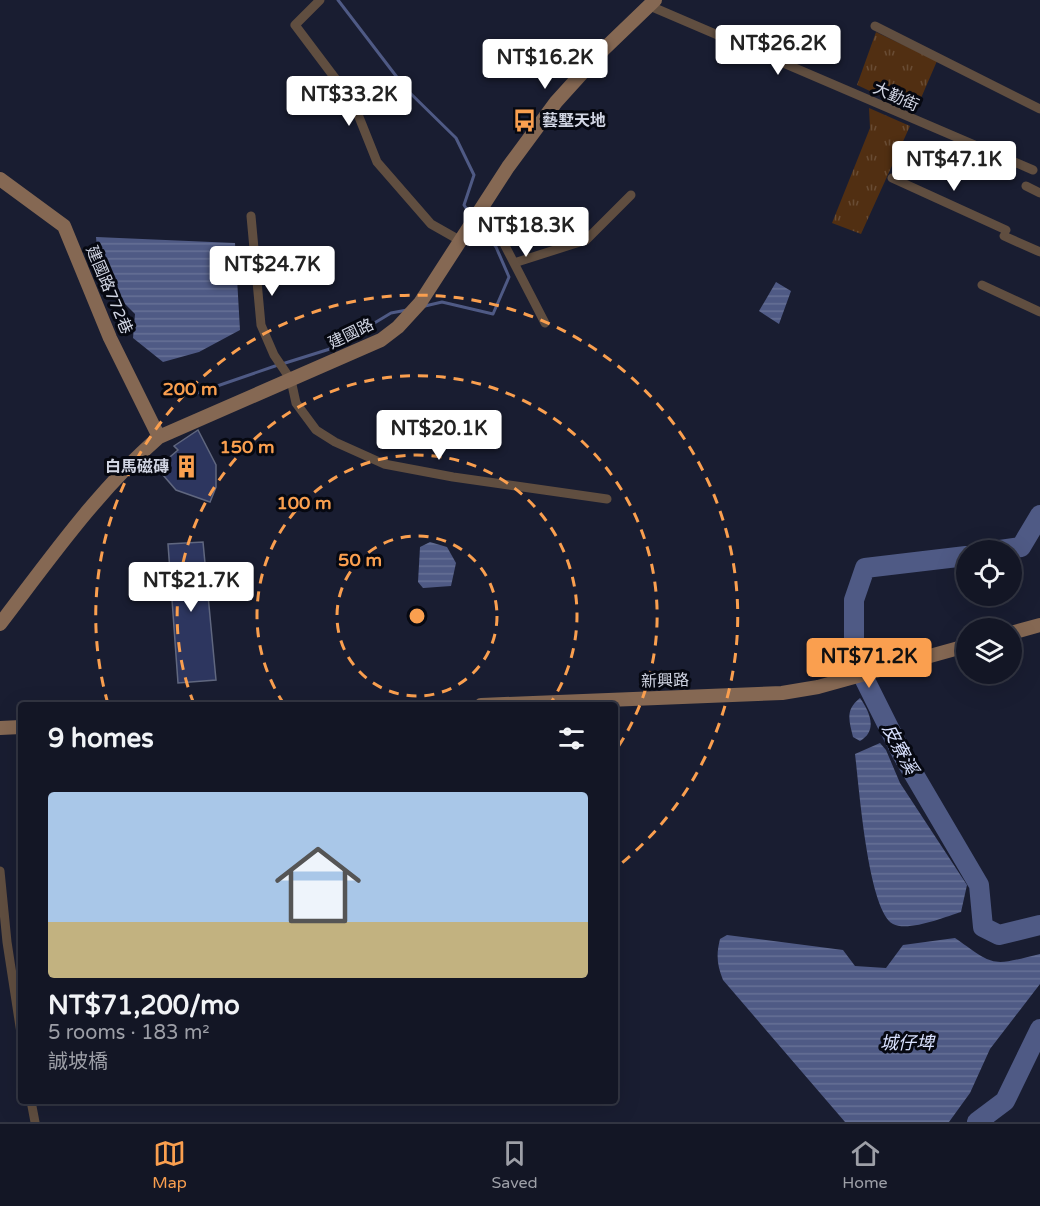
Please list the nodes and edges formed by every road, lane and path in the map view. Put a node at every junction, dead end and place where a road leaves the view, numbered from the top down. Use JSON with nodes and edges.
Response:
{"nodes":[{"id":1,"x":320,"y":0,"type":"edge"},
{"id":2,"x":653,"y":3,"type":"edge"},
{"id":3,"x":875,"y":26,"type":"dead end"},
{"id":4,"x":1040,"y":108,"type":"edge"},
{"id":5,"x":1033,"y":170,"type":"dead end"},
{"id":6,"x":892,"y":178,"type":"dead end"},
{"id":7,"x":0,"y":179,"type":"edge"},
{"id":8,"x":1026,"y":186,"type":"dead end"},
{"id":9,"x":1040,"y":193,"type":"edge"},
{"id":10,"x":631,"y":195,"type":"dead end"},
{"id":11,"x":478,"y":215,"type":"junction"},
{"id":12,"x":251,"y":216,"type":"dead end"},
{"id":13,"x":461,"y":241,"type":"junction"},
{"id":14,"x":1040,"y":252,"type":"edge"},
{"id":15,"x":514,"y":263,"type":"junction"},
{"id":16,"x":982,"y":285,"type":"dead end"},
{"id":17,"x":1040,"y":312,"type":"edge"},
{"id":18,"x":544,"y":323,"type":"dead end"},
{"id":19,"x":291,"y":380,"type":"junction"},
{"id":20,"x":159,"y":437,"type":"junction"},
{"id":21,"x":607,"y":499,"type":"dead end"},
{"id":22,"x":0,"y":624,"type":"edge"},
{"id":23,"x":1040,"y":625,"type":"edge"},
{"id":24,"x":1022,"y":630,"type":"edge"},
{"id":25,"x":956,"y":649,"type":"edge"},
{"id":26,"x":556,"y":702,"type":"edge"},
{"id":27,"x":18,"y":727,"type":"edge"},
{"id":28,"x":0,"y":728,"type":"edge"},
{"id":29,"x":0,"y":872,"type":"edge"},
{"id":30,"x":18,"y":1014,"type":"edge"},
{"id":31,"x":32,"y":1104,"type":"edge"},
{"id":32,"x":35,"y":1122,"type":"edge"}],
"edges":[{"from":1,"to":13,"type":"street"},
{"from":2,"to":5,"type":"street","name":"大勤街"},
{"from":2,"to":11,"type":"street","name":"建國路"},
{"from":3,"to":4,"type":"street"},
{"from":6,"to":14,"type":"street"},
{"from":7,"to":20,"type":"street","name":"建國路772巷"},
{"from":8,"to":9,"type":"street"},
{"from":10,"to":15,"type":"street"},
{"from":11,"to":13,"type":"street","name":"建國路"},
{"from":11,"to":15,"type":"street"},
{"from":12,"to":19,"type":"street"},
{"from":13,"to":19,"type":"street","name":"建國路"},
{"from":15,"to":18,"type":"street"},
{"from":16,"to":17,"type":"street"},
{"from":19,"to":20,"type":"street","name":"建國路"},
{"from":19,"to":21,"type":"street"},
{"from":20,"to":22,"type":"street","name":"建國路"},
{"from":23,"to":24,"type":"street"},
{"from":25,"to":26,"type":"street","name":"新興路"},
{"from":27,"to":28,"type":"street"},
{"from":29,"to":30,"type":"street"},
{"from":31,"to":32,"type":"street"}]}
